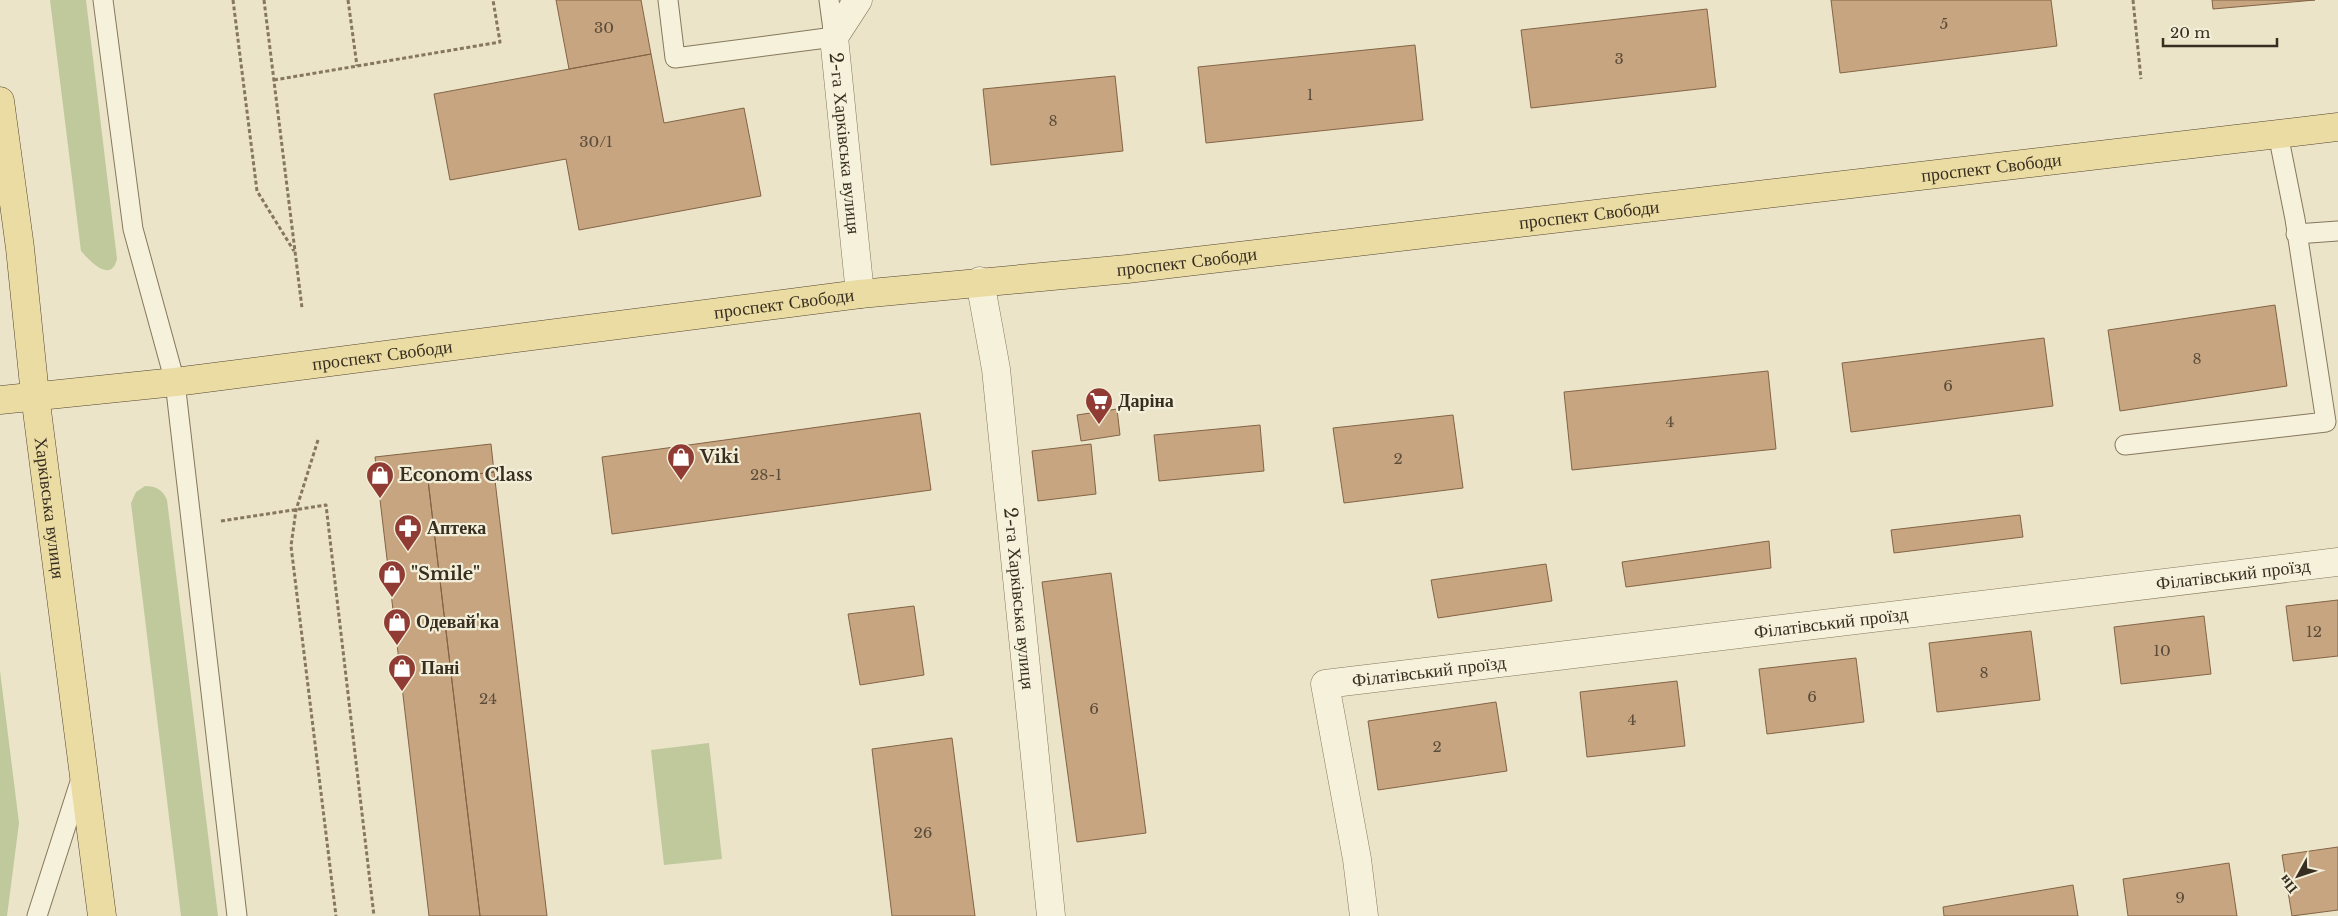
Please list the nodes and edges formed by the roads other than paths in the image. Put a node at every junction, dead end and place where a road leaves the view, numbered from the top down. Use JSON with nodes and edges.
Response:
{"nodes":[{"id":1,"x":103,"y":0,"type":"edge"},
{"id":2,"x":668,"y":0,"type":"edge"},
{"id":3,"x":829,"y":0,"type":"edge"},
{"id":4,"x":858,"y":0,"type":"edge"},
{"id":5,"x":834,"y":37,"type":"junction"},
{"id":6,"x":0,"y":101,"type":"edge"},
{"id":7,"x":2338,"y":127,"type":"edge"},
{"id":8,"x":2278,"y":134,"type":"junction"},
{"id":9,"x":2338,"y":232,"type":"edge"},
{"id":10,"x":2296,"y":234,"type":"junction"},
{"id":11,"x":980,"y":281,"type":"junction"},
{"id":12,"x":860,"y":294,"type":"junction"},
{"id":13,"x":175,"y":382,"type":"junction"},
{"id":14,"x":35,"y":395,"type":"junction"},
{"id":15,"x":0,"y":400,"type":"edge"},
{"id":16,"x":2125,"y":445,"type":"dead end"},
{"id":17,"x":2338,"y":562,"type":"edge"},
{"id":18,"x":84,"y":771,"type":"junction"},
{"id":19,"x":37,"y":916,"type":"edge"},
{"id":20,"x":102,"y":916,"type":"edge"},
{"id":21,"x":237,"y":916,"type":"edge"},
{"id":22,"x":1051,"y":916,"type":"edge"},
{"id":23,"x":1364,"y":916,"type":"edge"}],
"edges":[{"from":1,"to":13,"type":"lane"},
{"from":2,"to":5,"type":"lane"},
{"from":3,"to":5,"type":"lane"},
{"from":4,"to":5,"type":"street","name":"2-га Харківська вулиця"},
{"from":5,"to":12,"type":"street","name":"2-га Харківська вулиця"},
{"from":6,"to":14,"type":"main road","name":"Харківська вулиця"},
{"from":7,"to":8,"type":"main road","name":"проспект Свободи"},
{"from":8,"to":10,"type":"lane"},
{"from":8,"to":11,"type":"main road","name":"проспект Свободи"},
{"from":9,"to":10,"type":"lane"},
{"from":10,"to":16,"type":"lane"},
{"from":11,"to":12,"type":"main road","name":"проспект Свободи"},
{"from":11,"to":22,"type":"street","name":"2-га Харківська вулиця"},
{"from":12,"to":13,"type":"main road","name":"проспект Свободи"},
{"from":13,"to":14,"type":"main road","name":"проспект Свободи"},
{"from":13,"to":21,"type":"lane"},
{"from":14,"to":15,"type":"main road","name":"проспект Свободи"},
{"from":14,"to":18,"type":"main road","name":"Харківська вулиця"},
{"from":17,"to":23,"type":"street","name":"Філатівський проїзд"},
{"from":18,"to":19,"type":"lane"},
{"from":18,"to":20,"type":"main road","name":"Харківська вулиця"}]}
